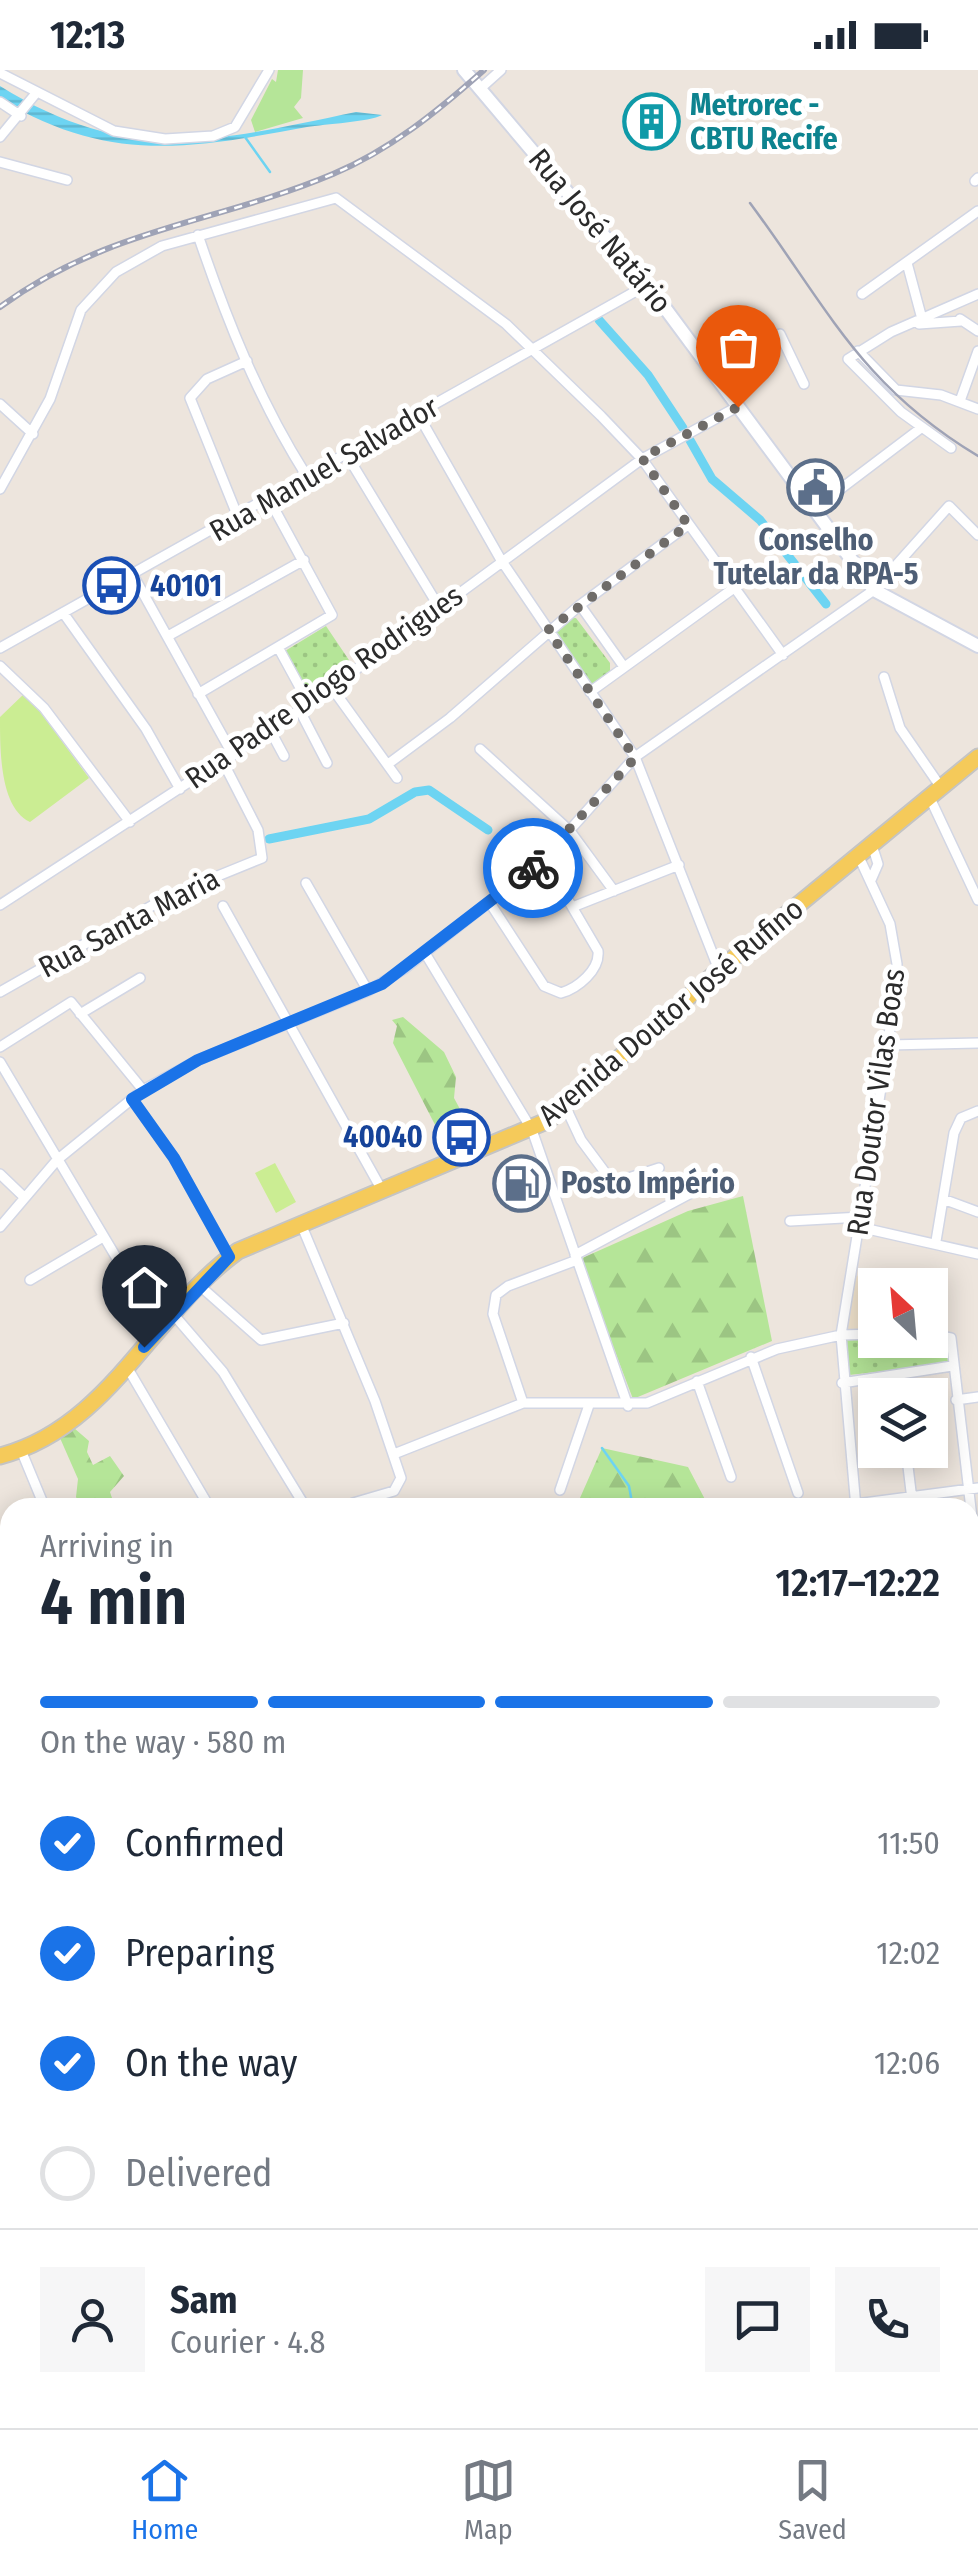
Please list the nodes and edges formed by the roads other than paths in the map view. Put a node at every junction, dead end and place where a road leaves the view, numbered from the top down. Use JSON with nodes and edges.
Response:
{"nodes":[{"id":1,"x":269,"y":70,"type":"edge"},
{"id":2,"x":464,"y":70,"type":"edge"},
{"id":3,"x":501,"y":70,"type":"edge"},
{"id":4,"x":0,"y":73,"type":"edge"},
{"id":5,"x":482,"y":86,"type":"junction"},
{"id":6,"x":36,"y":95,"type":"junction"},
{"id":7,"x":0,"y":102,"type":"edge"},
{"id":8,"x":22,"y":115,"type":"junction"},
{"id":9,"x":0,"y":138,"type":"edge"},
{"id":10,"x":0,"y":162,"type":"edge"},
{"id":11,"x":67,"y":180,"type":"dead end"},
{"id":12,"x":978,"y":212,"type":"edge"},
{"id":13,"x":198,"y":235,"type":"junction"},
{"id":14,"x":907,"y":263,"type":"junction"},
{"id":15,"x":645,"y":286,"type":"junction"},
{"id":16,"x":862,"y":294,"type":"dead end"},
{"id":17,"x":978,"y":294,"type":"edge"},
{"id":18,"x":953,"y":308,"type":"junction"},
{"id":19,"x":922,"y":319,"type":"junction"},
{"id":20,"x":961,"y":321,"type":"junction"},
{"id":21,"x":908,"y":324,"type":"junction"},
{"id":22,"x":978,"y":332,"type":"edge"},
{"id":23,"x":780,"y":334,"type":"dead end"},
{"id":24,"x":532,"y":349,"type":"junction"},
{"id":25,"x":858,"y":351,"type":"junction"},
{"id":26,"x":978,"y":352,"type":"edge"},
{"id":27,"x":247,"y":361,"type":"junction"},
{"id":28,"x":804,"y":384,"type":"dead end"},
{"id":29,"x":960,"y":401,"type":"junction"},
{"id":30,"x":0,"y":404,"type":"edge"},
{"id":31,"x":738,"y":407,"type":"junction"},
{"id":32,"x":978,"y":408,"type":"edge"},
{"id":33,"x":419,"y":416,"type":"junction"},
{"id":34,"x":920,"y":428,"type":"junction"},
{"id":35,"x":33,"y":434,"type":"junction"},
{"id":36,"x":951,"y":448,"type":"dead end"},
{"id":37,"x":345,"y":452,"type":"junction"},
{"id":38,"x":642,"y":458,"type":"junction"},
{"id":39,"x":306,"y":475,"type":"junction"},
{"id":40,"x":0,"y":488,"type":"edge"},
{"id":41,"x":269,"y":499,"type":"junction"},
{"id":42,"x":814,"y":509,"type":"junction"},
{"id":43,"x":238,"y":517,"type":"junction"},
{"id":44,"x":688,"y":525,"type":"junction"},
{"id":45,"x":978,"y":536,"type":"edge"},
{"id":46,"x":304,"y":560,"type":"junction"},
{"id":47,"x":501,"y":560,"type":"junction"},
{"id":48,"x":133,"y":575,"type":"junction"},
{"id":49,"x":734,"y":588,"type":"junction"},
{"id":50,"x":874,"y":590,"type":"junction"},
{"id":51,"x":580,"y":605,"type":"junction"},
{"id":52,"x":438,"y":607,"type":"junction"},
{"id":53,"x":64,"y":614,"type":"junction"},
{"id":54,"x":548,"y":630,"type":"junction"},
{"id":55,"x":168,"y":636,"type":"junction"},
{"id":56,"x":978,"y":646,"type":"edge"},
{"id":57,"x":0,"y":648,"type":"edge"},
{"id":58,"x":279,"y":649,"type":"junction"},
{"id":59,"x":782,"y":655,"type":"junction"},
{"id":60,"x":0,"y":666,"type":"edge"},
{"id":61,"x":624,"y":667,"type":"junction"},
{"id":62,"x":884,"y":677,"type":"dead end"},
{"id":63,"x":332,"y":688,"type":"junction"},
{"id":64,"x":590,"y":692,"type":"junction"},
{"id":65,"x":198,"y":694,"type":"junction"},
{"id":66,"x":310,"y":704,"type":"junction"},
{"id":67,"x":300,"y":711,"type":"junction"},
{"id":68,"x":270,"y":730,"type":"junction"},
{"id":69,"x":480,"y":749,"type":"dead end"},
{"id":70,"x":233,"y":755,"type":"junction"},
{"id":71,"x":284,"y":756,"type":"dead end"},
{"id":72,"x":978,"y":756,"type":"edge"},
{"id":73,"x":635,"y":758,"type":"junction"},
{"id":74,"x":223,"y":762,"type":"junction"},
{"id":75,"x":326,"y":762,"type":"dead end"},
{"id":76,"x":388,"y":764,"type":"junction"},
{"id":77,"x":397,"y":778,"type":"dead end"},
{"id":78,"x":180,"y":789,"type":"junction"},
{"id":79,"x":934,"y":791,"type":"junction"},
{"id":80,"x":130,"y":822,"type":"junction"},
{"id":81,"x":570,"y":831,"type":"junction"},
{"id":82,"x":872,"y":844,"type":"junction"},
{"id":83,"x":858,"y":855,"type":"junction"},
{"id":84,"x":544,"y":859,"type":"junction"},
{"id":85,"x":678,"y":865,"type":"junction"},
{"id":86,"x":870,"y":880,"type":"junction"},
{"id":87,"x":306,"y":883,"type":"dead end"},
{"id":88,"x":614,"y":891,"type":"junction"},
{"id":89,"x":978,"y":900,"type":"edge"},
{"id":90,"x":490,"y":902,"type":"junction"},
{"id":91,"x":1,"y":903,"type":"edge"},
{"id":92,"x":223,"y":906,"type":"dead end"},
{"id":93,"x":575,"y":906,"type":"junction"},
{"id":94,"x":425,"y":953,"type":"junction"},
{"id":95,"x":718,"y":970,"type":"junction"},
{"id":96,"x":140,"y":978,"type":"dead end"},
{"id":97,"x":368,"y":991,"type":"junction"},
{"id":98,"x":0,"y":992,"type":"edge"},
{"id":99,"x":80,"y":1014,"type":"junction"},
{"id":100,"x":286,"y":1025,"type":"junction"},
{"id":101,"x":978,"y":1043,"type":"edge"},
{"id":102,"x":0,"y":1046,"type":"edge"},
{"id":103,"x":888,"y":1046,"type":"junction"},
{"id":104,"x":1,"y":1066,"type":"edge"},
{"id":105,"x":143,"y":1090,"type":"junction"},
{"id":106,"x":132,"y":1099,"type":"junction"},
{"id":107,"x":566,"y":1108,"type":"junction"},
{"id":108,"x":978,"y":1111,"type":"edge"},
{"id":109,"x":532,"y":1130,"type":"junction"},
{"id":110,"x":57,"y":1160,"type":"junction"},
{"id":111,"x":659,"y":1168,"type":"dead end"},
{"id":112,"x":0,"y":1174,"type":"edge"},
{"id":113,"x":383,"y":1192,"type":"junction"},
{"id":114,"x":692,"y":1192,"type":"dead end"},
{"id":115,"x":24,"y":1198,"type":"junction"},
{"id":116,"x":943,"y":1199,"type":"junction"},
{"id":117,"x":978,"y":1212,"type":"edge"},
{"id":118,"x":790,"y":1221,"type":"dead end"},
{"id":119,"x":860,"y":1222,"type":"junction"},
{"id":120,"x":301,"y":1224,"type":"junction"},
{"id":121,"x":0,"y":1227,"type":"edge"},
{"id":122,"x":103,"y":1237,"type":"junction"},
{"id":123,"x":936,"y":1242,"type":"junction"},
{"id":124,"x":978,"y":1254,"type":"edge"},
{"id":125,"x":229,"y":1257,"type":"junction"},
{"id":126,"x":576,"y":1258,"type":"junction"},
{"id":127,"x":30,"y":1280,"type":"dead end"},
{"id":128,"x":200,"y":1286,"type":"junction"},
{"id":129,"x":174,"y":1315,"type":"junction"},
{"id":130,"x":344,"y":1323,"type":"junction"},
{"id":131,"x":160,"y":1331,"type":"junction"},
{"id":132,"x":841,"y":1334,"type":"junction"},
{"id":133,"x":858,"y":1334,"type":"edge"},
{"id":134,"x":948,"y":1336,"type":"edge"},
{"id":135,"x":751,"y":1358,"type":"junction"},
{"id":136,"x":127,"y":1366,"type":"junction"},
{"id":137,"x":952,"y":1366,"type":"junction"},
{"id":138,"x":897,"y":1375,"type":"junction"},
{"id":139,"x":897,"y":1378,"type":"edge"},
{"id":140,"x":697,"y":1381,"type":"junction"},
{"id":141,"x":842,"y":1383,"type":"junction"},
{"id":142,"x":978,"y":1396,"type":"edge"},
{"id":143,"x":956,"y":1400,"type":"junction"},
{"id":144,"x":524,"y":1403,"type":"junction"},
{"id":145,"x":589,"y":1404,"type":"junction"},
{"id":146,"x":628,"y":1406,"type":"junction"},
{"id":147,"x":21,"y":1450,"type":"junction"},
{"id":148,"x":394,"y":1454,"type":"junction"},
{"id":149,"x":0,"y":1456,"type":"edge"},
{"id":150,"x":908,"y":1468,"type":"edge"},
{"id":151,"x":731,"y":1477,"type":"dead end"},
{"id":152,"x":974,"y":1489,"type":"edge"},
{"id":153,"x":560,"y":1490,"type":"dead end"},
{"id":154,"x":798,"y":1493,"type":"dead end"},
{"id":155,"x":40,"y":1498,"type":"edge"},
{"id":156,"x":204,"y":1498,"type":"edge"},
{"id":157,"x":300,"y":1498,"type":"edge"},
{"id":158,"x":375,"y":1498,"type":"edge"},
{"id":159,"x":855,"y":1498,"type":"edge"},
{"id":160,"x":912,"y":1498,"type":"edge"},
{"id":161,"x":932,"y":1498,"type":"edge"}],
"edges":[{"from":1,"to":6,"type":"street"},
{"from":2,"to":5,"type":"main road","name":"Rua José Natário"},
{"from":3,"to":5,"type":"street"},
{"from":4,"to":6,"type":"street"},
{"from":5,"to":15,"type":"main road","name":"Rua José Natário"},
{"from":6,"to":8,"type":"street"},
{"from":7,"to":8,"type":"street"},
{"from":8,"to":9,"type":"street"},
{"from":10,"to":11,"type":"street"},
{"from":12,"to":14,"type":"street"},
{"from":13,"to":24,"type":"street"},
{"from":13,"to":27,"type":"street"},
{"from":13,"to":35,"type":"street"},
{"from":14,"to":16,"type":"street"},
{"from":14,"to":19,"type":"street"},
{"from":15,"to":24,"type":"street","name":"Rua Manuel Salvador"},
{"from":15,"to":31,"type":"main road","name":"Rua José Natário"},
{"from":17,"to":18,"type":"street"},
{"from":18,"to":19,"type":"street"},
{"from":18,"to":20,"type":"street"},
{"from":19,"to":21,"type":"street"},
{"from":20,"to":21,"type":"street"},
{"from":20,"to":22,"type":"street"},
{"from":21,"to":25,"type":"street"},
{"from":23,"to":28,"type":"street"},
{"from":24,"to":33,"type":"street","name":"Rua Manuel Salvador"},
{"from":24,"to":38,"type":"street"},
{"from":25,"to":29,"type":"street"},
{"from":25,"to":34,"type":"street"},
{"from":26,"to":29,"type":"street"},
{"from":27,"to":39,"type":"street"},
{"from":27,"to":43,"type":"street"},
{"from":29,"to":32,"type":"street"},
{"from":30,"to":35,"type":"street"},
{"from":31,"to":38,"type":"street","name":"Rua Padre Diogo Rodrigues"},
{"from":31,"to":42,"type":"main road","name":"Rua José Natário"},
{"from":33,"to":37,"type":"street","name":"Rua Manuel Salvador"},
{"from":33,"to":47,"type":"street"},
{"from":34,"to":36,"type":"street"},
{"from":34,"to":42,"type":"street"},
{"from":35,"to":40,"type":"street"},
{"from":37,"to":39,"type":"street","name":"Rua Manuel Salvador"},
{"from":37,"to":52,"type":"street"},
{"from":38,"to":44,"type":"street"},
{"from":38,"to":47,"type":"street","name":"Rua Padre Diogo Rodrigues"},
{"from":39,"to":41,"type":"street","name":"Rua Manuel Salvador"},
{"from":41,"to":43,"type":"street","name":"Rua Manuel Salvador"},
{"from":41,"to":46,"type":"street"},
{"from":42,"to":50,"type":"main road","name":"Rua José Natário"},
{"from":43,"to":48,"type":"street","name":"Rua Manuel Salvador"},
{"from":44,"to":49,"type":"street"},
{"from":44,"to":51,"type":"street"},
{"from":45,"to":50,"type":"street"},
{"from":46,"to":55,"type":"street"},
{"from":46,"to":58,"type":"street"},
{"from":47,"to":52,"type":"street","name":"Rua Padre Diogo Rodrigues"},
{"from":47,"to":54,"type":"street"},
{"from":48,"to":53,"type":"street","name":"Rua Manuel Salvador"},
{"from":48,"to":55,"type":"street"},
{"from":49,"to":59,"type":"street"},
{"from":49,"to":61,"type":"street"},
{"from":50,"to":56,"type":"main road","name":"Rua José Natário"},
{"from":50,"to":59,"type":"street"},
{"from":51,"to":54,"type":"street"},
{"from":51,"to":61,"type":"street"},
{"from":52,"to":63,"type":"street","name":"Rua Padre Diogo Rodrigues"},
{"from":53,"to":57,"type":"street","name":"Rua Manuel Salvador"},
{"from":53,"to":78,"type":"street"},
{"from":54,"to":64,"type":"street"},
{"from":54,"to":76,"type":"street"},
{"from":55,"to":65,"type":"street"},
{"from":58,"to":65,"type":"street"},
{"from":58,"to":66,"type":"street"},
{"from":59,"to":73,"type":"street"},
{"from":60,"to":80,"type":"street"},
{"from":61,"to":64,"type":"street"},
{"from":62,"to":79,"type":"street"},
{"from":63,"to":66,"type":"street","name":"Rua Padre Diogo Rodrigues"},
{"from":63,"to":76,"type":"street"},
{"from":64,"to":73,"type":"street"},
{"from":65,"to":70,"type":"street"},
{"from":66,"to":67,"type":"street","name":"Rua Padre Diogo Rodrigues"},
{"from":67,"to":68,"type":"street","name":"Rua Padre Diogo Rodrigues"},
{"from":67,"to":75,"type":"street"},
{"from":68,"to":70,"type":"street","name":"Rua Padre Diogo Rodrigues"},
{"from":68,"to":71,"type":"street"},
{"from":69,"to":81,"type":"street"},
{"from":70,"to":74,"type":"street","name":"Rua Padre Diogo Rodrigues"},
{"from":72,"to":79,"type":"main road","name":"Avenida Doutor José Rufino"},
{"from":73,"to":81,"type":"street"},
{"from":73,"to":85,"type":"street"},
{"from":74,"to":78,"type":"street","name":"Rua Padre Diogo Rodrigues"},
{"from":74,"to":98,"type":"street","name":"Rua Santa Maria"},
{"from":76,"to":77,"type":"street"},
{"from":78,"to":80,"type":"street","name":"Rua Padre Diogo Rodrigues"},
{"from":79,"to":82,"type":"main road","name":"Avenida Doutor José Rufino"},
{"from":79,"to":89,"type":"street"},
{"from":80,"to":91,"type":"street","name":"Rua Padre Diogo Rodrigues"},
{"from":81,"to":84,"type":"street"},
{"from":81,"to":88,"type":"street"},
{"from":82,"to":83,"type":"main road","name":"Avenida Doutor José Rufino"},
{"from":82,"to":86,"type":"street","name":"Rua Doutor Vilas Boas"},
{"from":83,"to":86,"type":"street","name":"Rua Doutor Vilas Boas"},
{"from":83,"to":95,"type":"main road","name":"Avenida Doutor José Rufino"},
{"from":84,"to":90,"type":"street"},
{"from":84,"to":93,"type":"street"},
{"from":85,"to":88,"type":"street"},
{"from":85,"to":95,"type":"street"},
{"from":86,"to":103,"type":"street","name":"Rua Doutor Vilas Boas"},
{"from":87,"to":97,"type":"street"},
{"from":88,"to":93,"type":"street"},
{"from":90,"to":93,"type":"street"},
{"from":90,"to":94,"type":"street"},
{"from":92,"to":100,"type":"street"},
{"from":94,"to":97,"type":"street"},
{"from":94,"to":109,"type":"street"},
{"from":95,"to":107,"type":"main road","name":"Avenida Doutor José Rufino"},
{"from":96,"to":99,"type":"street"},
{"from":97,"to":100,"type":"street"},
{"from":99,"to":102,"type":"street"},
{"from":99,"to":105,"type":"street"},
{"from":100,"to":105,"type":"street"},
{"from":100,"to":113,"type":"street"},
{"from":101,"to":103,"type":"street"},
{"from":103,"to":119,"type":"street","name":"Rua Doutor Vilas Boas"},
{"from":104,"to":110,"type":"street"},
{"from":105,"to":106,"type":"street"},
{"from":106,"to":110,"type":"street"},
{"from":106,"to":125,"type":"street"},
{"from":107,"to":109,"type":"main road","name":"Avenida Doutor José Rufino"},
{"from":107,"to":111,"type":"street"},
{"from":108,"to":116,"type":"street"},
{"from":109,"to":113,"type":"main road","name":"Avenida Doutor José Rufino"},
{"from":109,"to":126,"type":"street"},
{"from":110,"to":115,"type":"street"},
{"from":110,"to":122,"type":"street"},
{"from":112,"to":115,"type":"street"},
{"from":113,"to":120,"type":"main road","name":"Avenida Doutor José Rufino"},
{"from":114,"to":126,"type":"street"},
{"from":115,"to":121,"type":"street"},
{"from":116,"to":117,"type":"street"},
{"from":116,"to":123,"type":"street"},
{"from":118,"to":119,"type":"street"},
{"from":119,"to":123,"type":"street"},
{"from":119,"to":132,"type":"street","name":"Rua Doutor Vilas Boas"},
{"from":120,"to":125,"type":"main road","name":"Avenida Doutor José Rufino"},
{"from":120,"to":130,"type":"street"},
{"from":122,"to":127,"type":"street"},
{"from":122,"to":131,"type":"street"},
{"from":123,"to":124,"type":"street"},
{"from":125,"to":128,"type":"main road","name":"Avenida Doutor José Rufino"},
{"from":126,"to":144,"type":"street"},
{"from":126,"to":146,"type":"street"},
{"from":128,"to":129,"type":"main road","name":"Avenida Doutor José Rufino"},
{"from":128,"to":130,"type":"street"},
{"from":129,"to":131,"type":"main road","name":"Avenida Doutor José Rufino"},
{"from":129,"to":157,"type":"street"},
{"from":130,"to":148,"type":"street"},
{"from":131,"to":136,"type":"main road","name":"Avenida Doutor José Rufino"},
{"from":132,"to":133,"type":"street"},
{"from":132,"to":135,"type":"street"},
{"from":132,"to":141,"type":"street","name":"Rua Doutor Vilas Boas"},
{"from":134,"to":137,"type":"street"},
{"from":135,"to":140,"type":"street"},
{"from":135,"to":154,"type":"street"},
{"from":136,"to":147,"type":"main road","name":"Avenida Doutor José Rufino"},
{"from":136,"to":156,"type":"street"},
{"from":137,"to":138,"type":"street"},
{"from":137,"to":143,"type":"street"},
{"from":138,"to":139,"type":"street"},
{"from":138,"to":141,"type":"street"},
{"from":140,"to":146,"type":"street"},
{"from":140,"to":151,"type":"street"},
{"from":141,"to":159,"type":"street","name":"Rua Doutor Vilas Boas"},
{"from":142,"to":143,"type":"street"},
{"from":143,"to":152,"type":"street"},
{"from":144,"to":145,"type":"street"},
{"from":144,"to":148,"type":"street"},
{"from":145,"to":146,"type":"street"},
{"from":145,"to":153,"type":"street"},
{"from":147,"to":149,"type":"main road","name":"Avenida Doutor José Rufino"},
{"from":147,"to":155,"type":"street"},
{"from":148,"to":158,"type":"street"},
{"from":150,"to":160,"type":"street"},
{"from":152,"to":161,"type":"street"}]}
